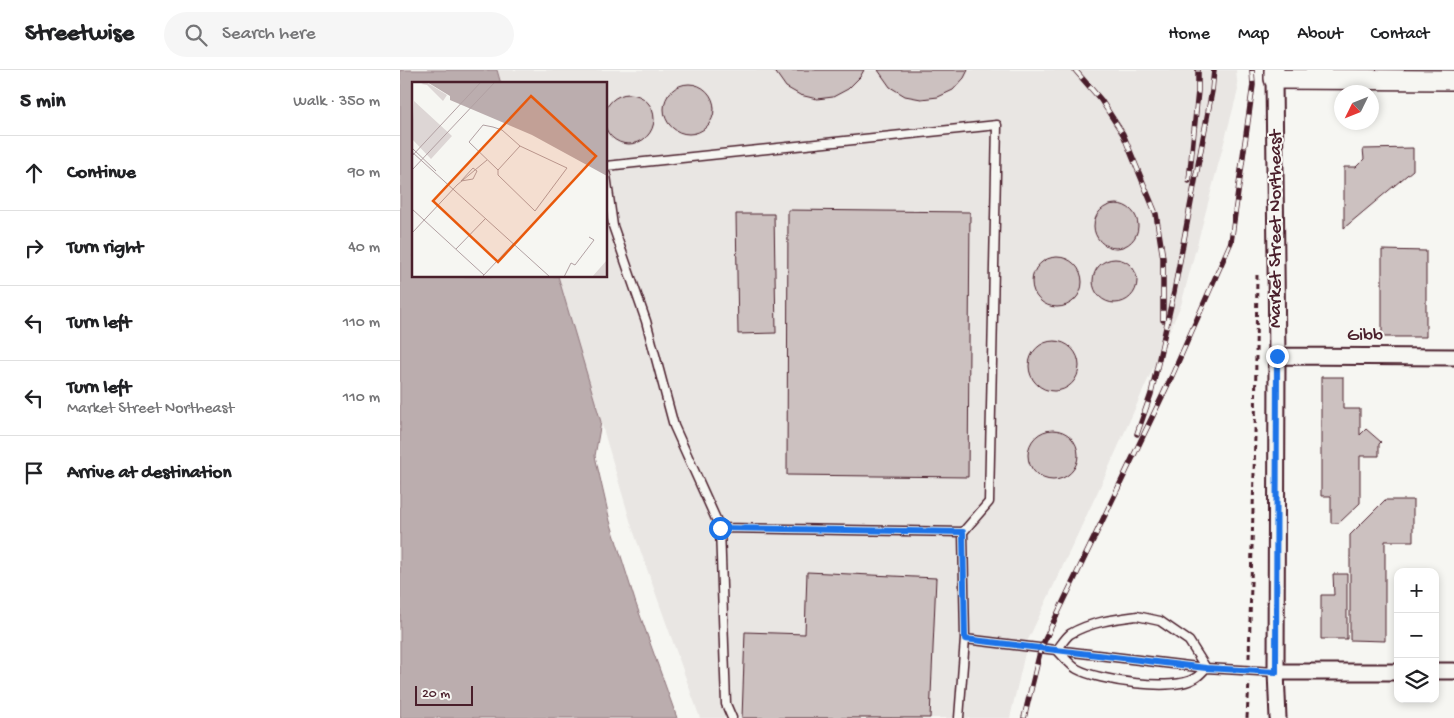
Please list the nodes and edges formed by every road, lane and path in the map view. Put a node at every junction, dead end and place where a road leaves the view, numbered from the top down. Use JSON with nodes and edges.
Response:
{"nodes":[{"id":1,"x":1274,"y":74,"type":"edge"},
{"id":2,"x":1454,"y":80,"type":"edge"},
{"id":3,"x":608,"y":166,"type":"edge"},
{"id":4,"x":608,"y":190,"type":"edge"},
{"id":5,"x":1257,"y":267,"type":"dead end"},
{"id":6,"x":1277,"y":356,"type":"junction"},
{"id":7,"x":1454,"y":357,"type":"edge"},
{"id":8,"x":720,"y":528,"type":"junction"},
{"id":9,"x":963,"y":532,"type":"junction"},
{"id":10,"x":965,"y":639,"type":"junction"},
{"id":11,"x":1057,"y":650,"type":"junction"},
{"id":12,"x":1206,"y":668,"type":"junction"},
{"id":13,"x":1249,"y":671,"type":"junction"},
{"id":14,"x":1276,"y":672,"type":"junction"},
{"id":15,"x":1394,"y":672,"type":"edge"},
{"id":16,"x":1439,"y":672,"type":"edge"},
{"id":17,"x":1454,"y":672,"type":"edge"},
{"id":18,"x":732,"y":718,"type":"edge"},
{"id":19,"x":959,"y":718,"type":"edge"},
{"id":20,"x":1247,"y":718,"type":"edge"},
{"id":21,"x":1278,"y":718,"type":"edge"}],
"edges":[{"from":1,"to":2,"type":"street"},
{"from":1,"to":6,"type":"street","name":"Market Street Northeast"},
{"from":3,"to":9,"type":"lane"},
{"from":4,"to":8,"type":"lane"},
{"from":5,"to":13,"type":"path"},
{"from":6,"to":7,"type":"street","name":"Gibb"},
{"from":6,"to":14,"type":"street","name":"Market Street Northeast"},
{"from":8,"to":9,"type":"lane"},
{"from":8,"to":18,"type":"lane"},
{"from":9,"to":10,"type":"lane"},
{"from":10,"to":11,"type":"lane"},
{"from":10,"to":19,"type":"lane"},
{"from":11,"to":12,"type":"lane"},
{"from":11,"to":12,"type":"lane"},
{"from":11,"to":12,"type":"lane"},
{"from":12,"to":13,"type":"lane"},
{"from":13,"to":14,"type":"lane"},
{"from":13,"to":20,"type":"path"},
{"from":14,"to":15,"type":"street"},
{"from":14,"to":21,"type":"street","name":"Market Street Northeast"},
{"from":16,"to":17,"type":"street"}]}
